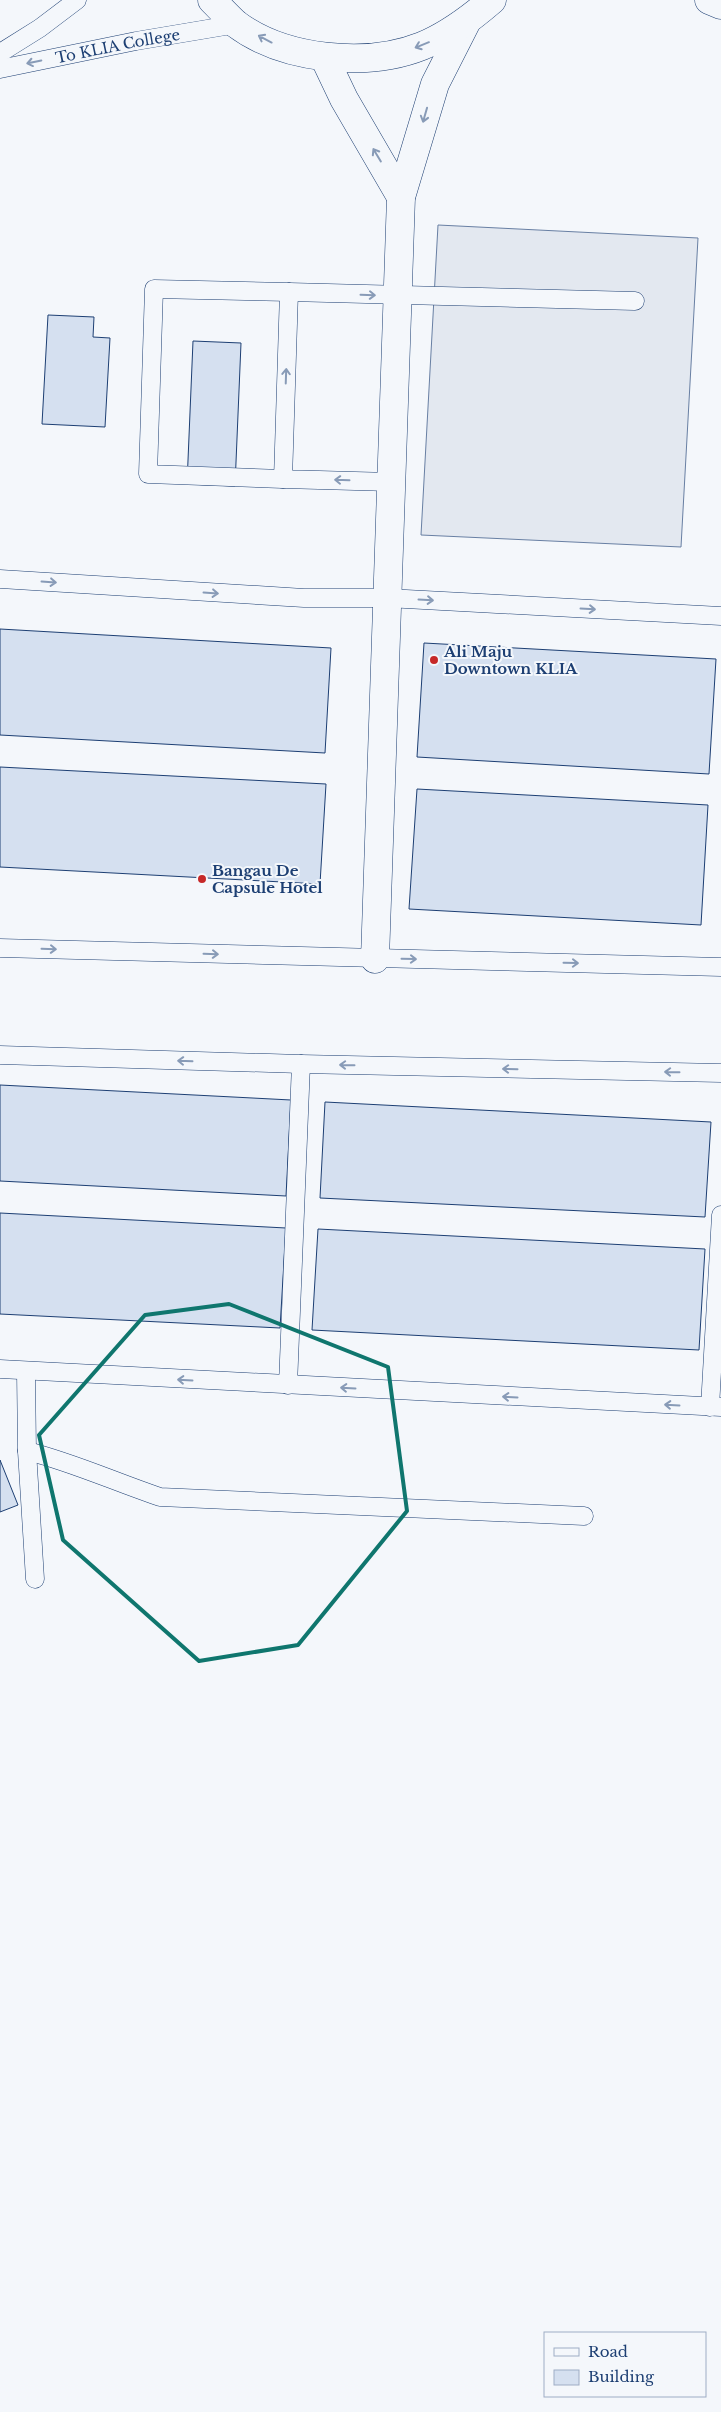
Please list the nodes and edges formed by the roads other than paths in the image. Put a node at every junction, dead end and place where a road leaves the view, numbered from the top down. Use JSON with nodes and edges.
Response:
{"nodes":[{"id":1,"x":77,"y":0,"type":"edge"},
{"id":2,"x":212,"y":0,"type":"edge"},
{"id":3,"x":492,"y":0,"type":"edge"},
{"id":4,"x":709,"y":0,"type":"edge"},
{"id":5,"x":721,"y":5,"type":"edge"},
{"id":6,"x":466,"y":23,"type":"junction"},
{"id":7,"x":237,"y":24,"type":"junction"},
{"id":8,"x":0,"y":53,"type":"edge"},
{"id":9,"x":324,"y":57,"type":"junction"},
{"id":10,"x":0,"y":69,"type":"edge"},
{"id":11,"x":401,"y":197,"type":"junction"},
{"id":12,"x":289,"y":292,"type":"junction"},
{"id":13,"x":398,"y":296,"type":"junction"},
{"id":14,"x":635,"y":301,"type":"dead end"},
{"id":15,"x":283,"y":479,"type":"junction"},
{"id":16,"x":391,"y":482,"type":"junction"},
{"id":17,"x":0,"y":579,"type":"edge"},
{"id":18,"x":387,"y":598,"type":"junction"},
{"id":19,"x":721,"y":616,"type":"edge"},
{"id":20,"x":0,"y":948,"type":"edge"},
{"id":21,"x":374,"y":958,"type":"junction"},
{"id":22,"x":721,"y":967,"type":"edge"},
{"id":23,"x":0,"y":1055,"type":"edge"},
{"id":24,"x":301,"y":1064,"type":"junction"},
{"id":25,"x":721,"y":1073,"type":"edge"},
{"id":26,"x":721,"y":1215,"type":"edge"},
{"id":27,"x":719,"y":1288,"type":"edge"},
{"id":28,"x":0,"y":1369,"type":"edge"},
{"id":29,"x":26,"y":1372,"type":"junction"},
{"id":30,"x":288,"y":1386,"type":"junction"},
{"id":31,"x":715,"y":1407,"type":"edge"},
{"id":32,"x":27,"y":1451,"type":"junction"},
{"id":33,"x":584,"y":1516,"type":"dead end"},
{"id":34,"x":35,"y":1580,"type":"dead end"}],
"edges":[{"from":1,"to":8,"type":"lane"},
{"from":2,"to":7,"type":"street"},
{"from":3,"to":6,"type":"street"},
{"from":4,"to":5,"type":"street"},
{"from":6,"to":9,"type":"street","one_way":true},
{"from":6,"to":11,"type":"street","one_way":true},
{"from":9,"to":7,"type":"street","one_way":true},
{"from":7,"to":10,"type":"lane","name":"To KLIA College","one_way":true},
{"from":11,"to":9,"type":"street","one_way":true},
{"from":11,"to":13,"type":"street"},
{"from":12,"to":13,"type":"lane","one_way":true},
{"from":15,"to":12,"type":"lane","one_way":true},
{"from":12,"to":15,"type":"lane"},
{"from":13,"to":14,"type":"lane"},
{"from":13,"to":16,"type":"street"},
{"from":16,"to":15,"type":"lane","one_way":true},
{"from":16,"to":18,"type":"street"},
{"from":17,"to":18,"type":"lane","one_way":true},
{"from":18,"to":19,"type":"lane","one_way":true},
{"from":18,"to":21,"type":"street"},
{"from":20,"to":21,"type":"lane","one_way":true},
{"from":21,"to":22,"type":"lane","one_way":true},
{"from":24,"to":23,"type":"lane","one_way":true},
{"from":25,"to":24,"type":"lane","one_way":true},
{"from":24,"to":30,"type":"lane"},
{"from":26,"to":27,"type":"lane"},
{"from":27,"to":31,"type":"lane"},
{"from":28,"to":29,"type":"lane"},
{"from":30,"to":29,"type":"lane","one_way":true},
{"from":29,"to":32,"type":"lane"},
{"from":31,"to":30,"type":"lane","one_way":true},
{"from":32,"to":33,"type":"lane"},
{"from":32,"to":34,"type":"lane"}]}
